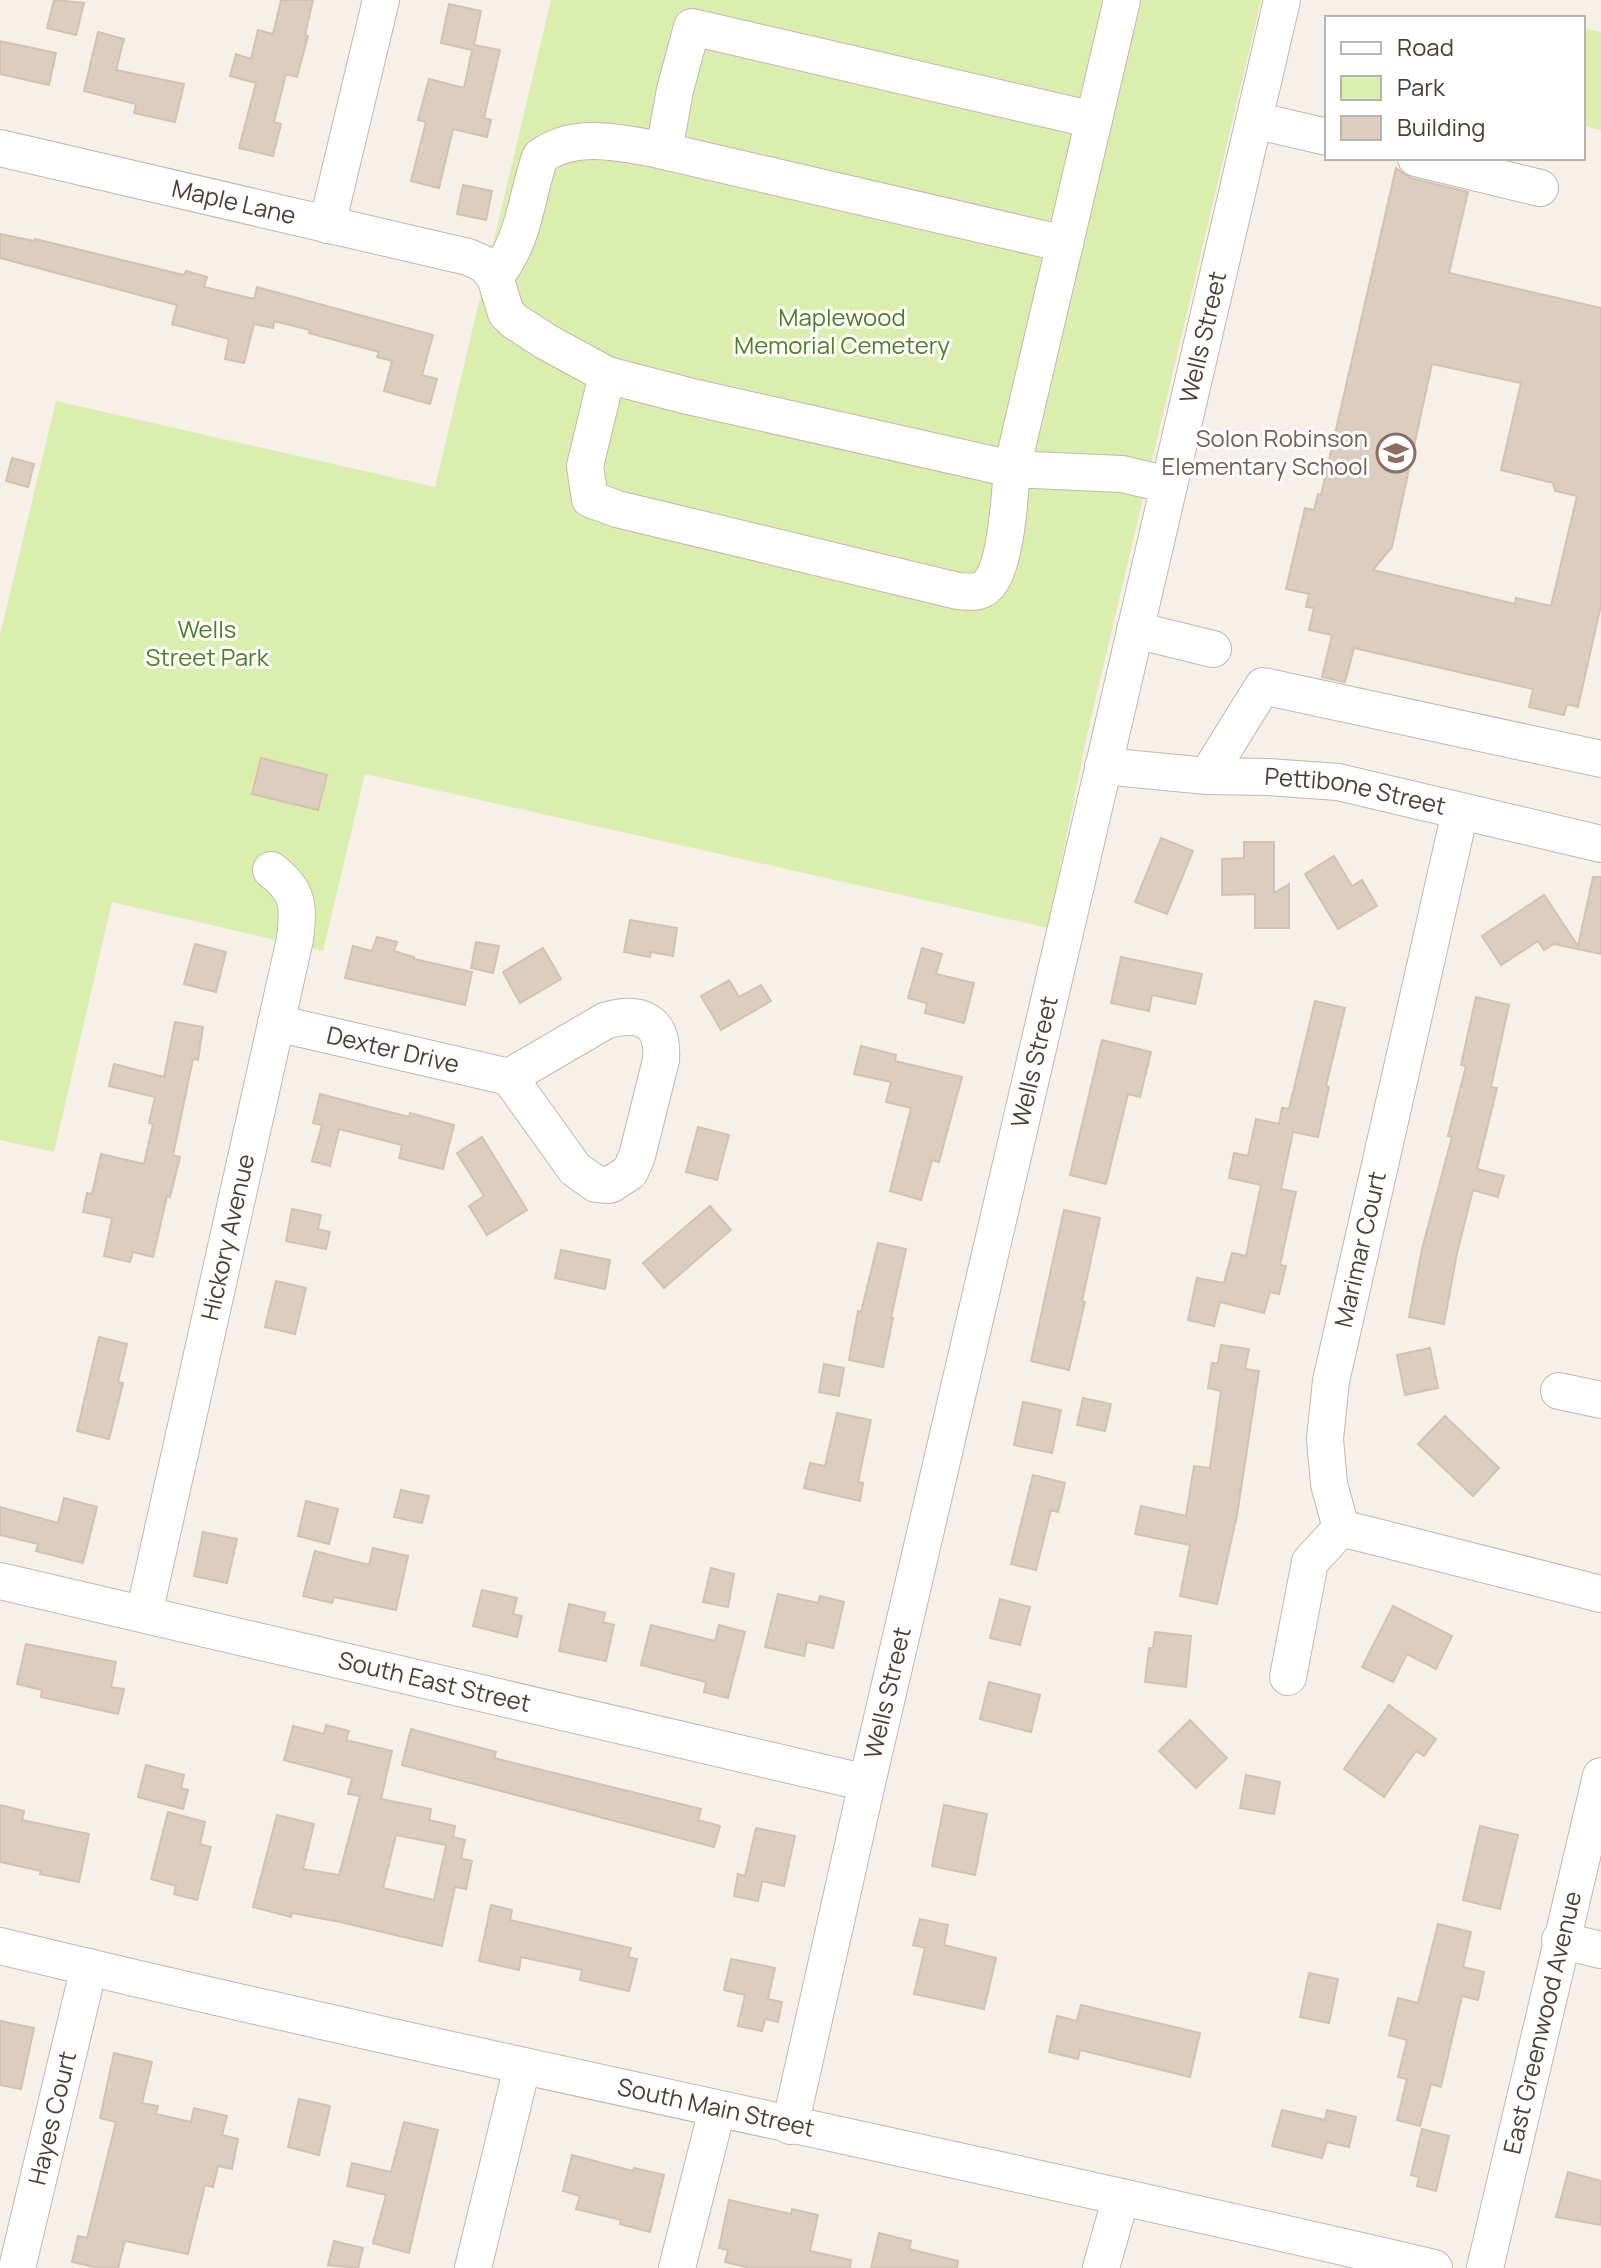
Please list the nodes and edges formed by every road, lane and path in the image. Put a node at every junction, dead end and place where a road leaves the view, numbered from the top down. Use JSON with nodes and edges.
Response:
{"nodes":[{"id":1,"x":381,"y":0,"type":"edge"},
{"id":2,"x":1122,"y":0,"type":"edge"},
{"id":3,"x":1282,"y":0,"type":"edge"},
{"id":4,"x":694,"y":13,"type":"edge"},
{"id":5,"x":1094,"y":120,"type":"junction"},
{"id":6,"x":1254,"y":120,"type":"junction"},
{"id":7,"x":1325,"y":137,"type":"edge"},
{"id":8,"x":0,"y":148,"type":"edge"},
{"id":9,"x":664,"y":151,"type":"junction"},
{"id":10,"x":1424,"y":160,"type":"edge"},
{"id":11,"x":1540,"y":188,"type":"dead end"},
{"id":12,"x":327,"y":225,"type":"junction"},
{"id":13,"x":1065,"y":244,"type":"junction"},
{"id":14,"x":481,"y":267,"type":"junction"},
{"id":15,"x":607,"y":375,"type":"junction"},
{"id":16,"x":1012,"y":469,"type":"junction"},
{"id":17,"x":1169,"y":485,"type":"junction"},
{"id":18,"x":1135,"y":630,"type":"junction"},
{"id":19,"x":1213,"y":649,"type":"dead end"},
{"id":20,"x":1601,"y":759,"type":"edge"},
{"id":21,"x":1103,"y":766,"type":"junction"},
{"id":22,"x":1207,"y":776,"type":"junction"},
{"id":23,"x":1460,"y":812,"type":"junction"},
{"id":24,"x":1601,"y":844,"type":"edge"},
{"id":25,"x":271,"y":870,"type":"dead end"},
{"id":26,"x":276,"y":1023,"type":"junction"},
{"id":27,"x":509,"y":1077,"type":"junction"},
{"id":28,"x":1559,"y":1391,"type":"dead end"},
{"id":29,"x":1601,"y":1400,"type":"edge"},
{"id":30,"x":1341,"y":1528,"type":"junction"},
{"id":31,"x":0,"y":1581,"type":"edge"},
{"id":32,"x":1601,"y":1594,"type":"edge"},
{"id":33,"x":144,"y":1614,"type":"junction"},
{"id":34,"x":1288,"y":1677,"type":"dead end"},
{"id":35,"x":1601,"y":1776,"type":"edge"},
{"id":36,"x":867,"y":1783,"type":"junction"},
{"id":37,"x":1560,"y":1940,"type":"junction"},
{"id":38,"x":0,"y":1946,"type":"edge"},
{"id":39,"x":1601,"y":1950,"type":"edge"},
{"id":40,"x":89,"y":1967,"type":"junction"},
{"id":41,"x":522,"y":2067,"type":"junction"},
{"id":42,"x":717,"y":2110,"type":"junction"},
{"id":43,"x":790,"y":2126,"type":"junction"},
{"id":44,"x":1121,"y":2197,"type":"junction"},
{"id":45,"x":17,"y":2268,"type":"edge"},
{"id":46,"x":473,"y":2268,"type":"edge"},
{"id":47,"x":677,"y":2268,"type":"edge"},
{"id":48,"x":1101,"y":2268,"type":"edge"},
{"id":49,"x":1434,"y":2268,"type":"edge"},
{"id":50,"x":1485,"y":2268,"type":"edge"}],
"edges":[{"from":1,"to":12,"type":"street"},
{"from":2,"to":5,"type":"street"},
{"from":3,"to":6,"type":"street","name":"Wells Street"},
{"from":4,"to":5,"type":"street"},
{"from":4,"to":9,"type":"street"},
{"from":5,"to":13,"type":"street"},
{"from":6,"to":7,"type":"street"},
{"from":6,"to":17,"type":"street","name":"Wells Street"},
{"from":8,"to":12,"type":"street","name":"Maple Lane"},
{"from":9,"to":13,"type":"street"},
{"from":9,"to":14,"type":"street"},
{"from":10,"to":11,"type":"street"},
{"from":12,"to":14,"type":"street","name":"Maple Lane"},
{"from":13,"to":16,"type":"street"},
{"from":14,"to":15,"type":"street"},
{"from":15,"to":16,"type":"street"},
{"from":15,"to":16,"type":"street"},
{"from":16,"to":17,"type":"street"},
{"from":17,"to":18,"type":"street","name":"Wells Street"},
{"from":18,"to":19,"type":"street"},
{"from":18,"to":21,"type":"street","name":"Wells Street"},
{"from":20,"to":22,"type":"street"},
{"from":21,"to":22,"type":"street","name":"Pettibone Street"},
{"from":21,"to":36,"type":"street","name":"Wells Street"},
{"from":22,"to":23,"type":"street","name":"Pettibone Street"},
{"from":23,"to":24,"type":"street","name":"Pettibone Street"},
{"from":23,"to":30,"type":"street","name":"Marimar Court"},
{"from":25,"to":26,"type":"street","name":"Hickory Avenue"},
{"from":26,"to":27,"type":"street","name":"Dexter Drive"},
{"from":26,"to":33,"type":"street","name":"Hickory Avenue"},
{"from":27,"to":27,"type":"street"},
{"from":28,"to":29,"type":"street"},
{"from":30,"to":32,"type":"street"},
{"from":30,"to":34,"type":"street"},
{"from":31,"to":33,"type":"street","name":"South East Street"},
{"from":33,"to":36,"type":"street","name":"South East Street"},
{"from":35,"to":37,"type":"street","name":"East Greenwood Avenue"},
{"from":36,"to":43,"type":"street","name":"Wells Street"},
{"from":37,"to":39,"type":"street"},
{"from":37,"to":50,"type":"street","name":"East Greenwood Avenue"},
{"from":38,"to":40,"type":"street","name":"South Main Street"},
{"from":40,"to":41,"type":"street","name":"South Main Street"},
{"from":40,"to":45,"type":"street","name":"Hayes Court"},
{"from":41,"to":42,"type":"street","name":"South Main Street"},
{"from":41,"to":46,"type":"street"},
{"from":42,"to":43,"type":"street","name":"South Main Street"},
{"from":42,"to":47,"type":"street"},
{"from":43,"to":44,"type":"street","name":"South Main Street"},
{"from":44,"to":48,"type":"street"},
{"from":44,"to":49,"type":"street","name":"South Main Street"}]}
